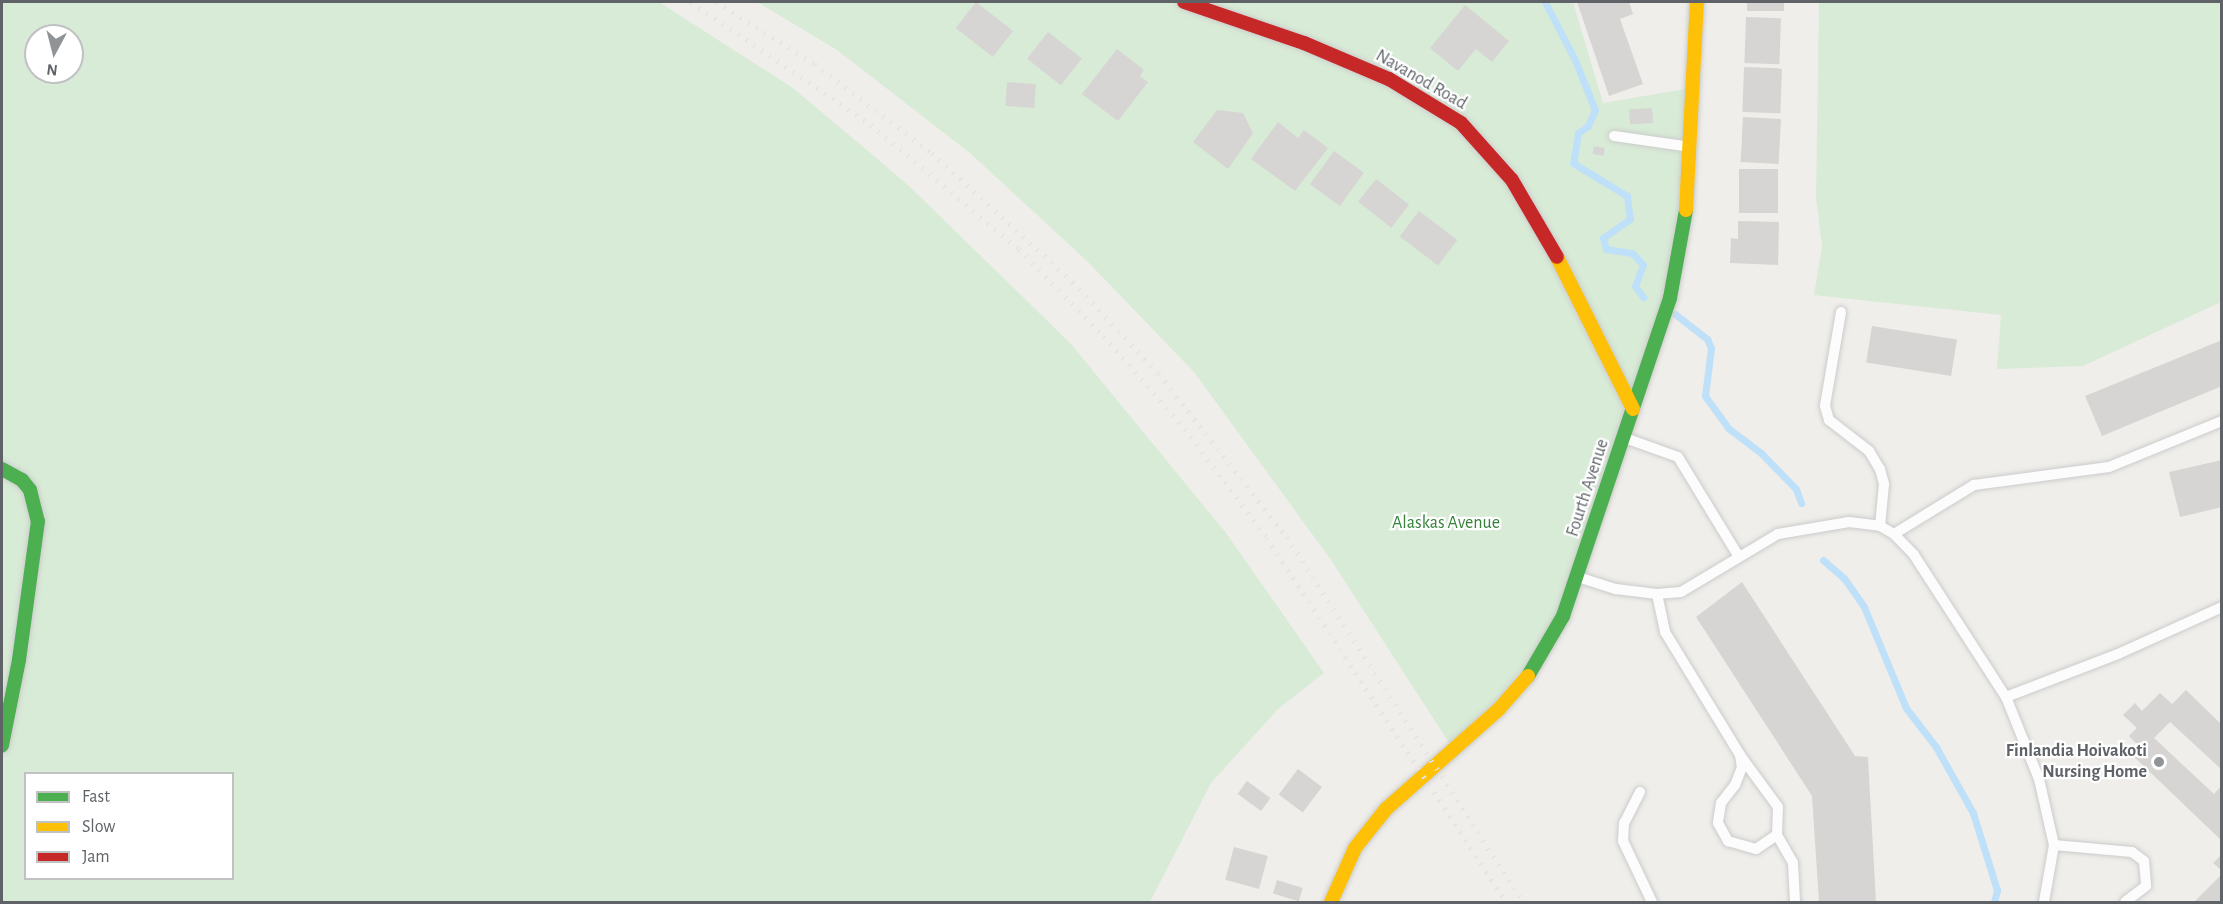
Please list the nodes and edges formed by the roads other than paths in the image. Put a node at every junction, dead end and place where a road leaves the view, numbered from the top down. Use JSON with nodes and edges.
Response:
{"nodes":[{"id":1,"x":1184,"y":2,"type":"edge"},
{"id":2,"x":1697,"y":2,"type":"edge"},
{"id":3,"x":1614,"y":136,"type":"dead end"},
{"id":4,"x":1692,"y":147,"type":"junction"},
{"id":5,"x":1841,"y":312,"type":"dead end"},
{"id":6,"x":1633,"y":409,"type":"junction"},
{"id":7,"x":2222,"y":421,"type":"edge"},
{"id":8,"x":1624,"y":437,"type":"junction"},
{"id":9,"x":2,"y":469,"type":"edge"},
{"id":10,"x":1880,"y":526,"type":"junction"},
{"id":11,"x":1894,"y":534,"type":"junction"},
{"id":12,"x":1739,"y":557,"type":"junction"},
{"id":13,"x":1578,"y":577,"type":"junction"},
{"id":14,"x":1657,"y":594,"type":"junction"},
{"id":15,"x":2222,"y":607,"type":"edge"},
{"id":16,"x":2006,"y":697,"type":"junction"},
{"id":17,"x":2,"y":745,"type":"edge"},
{"id":18,"x":1740,"y":754,"type":"junction"},
{"id":19,"x":1640,"y":792,"type":"dead end"},
{"id":20,"x":1777,"y":835,"type":"junction"},
{"id":21,"x":2054,"y":845,"type":"junction"},
{"id":22,"x":1331,"y":903,"type":"edge"},
{"id":23,"x":1652,"y":903,"type":"edge"},
{"id":24,"x":1795,"y":903,"type":"edge"},
{"id":25,"x":2044,"y":903,"type":"edge"},
{"id":26,"x":2125,"y":903,"type":"edge"}],
"edges":[{"from":1,"to":6,"type":"street","name":"Navanod Road"},
{"from":2,"to":4,"type":"street","name":"Fourth Avenue"},
{"from":3,"to":4,"type":"lane"},
{"from":4,"to":6,"type":"street","name":"Fourth Avenue"},
{"from":5,"to":10,"type":"lane"},
{"from":6,"to":8,"type":"street","name":"Fourth Avenue"},
{"from":7,"to":11,"type":"lane"},
{"from":8,"to":12,"type":"lane"},
{"from":8,"to":13,"type":"street","name":"Fourth Avenue"},
{"from":9,"to":17,"type":"street"},
{"from":10,"to":11,"type":"lane"},
{"from":10,"to":12,"type":"lane"},
{"from":11,"to":16,"type":"lane"},
{"from":12,"to":14,"type":"lane"},
{"from":13,"to":14,"type":"lane"},
{"from":13,"to":22,"type":"street","name":"Fourth Avenue"},
{"from":14,"to":18,"type":"lane"},
{"from":15,"to":16,"type":"lane"},
{"from":16,"to":21,"type":"lane"},
{"from":18,"to":20,"type":"lane"},
{"from":18,"to":20,"type":"lane"},
{"from":19,"to":23,"type":"lane"},
{"from":20,"to":24,"type":"lane"},
{"from":21,"to":25,"type":"lane"},
{"from":21,"to":26,"type":"lane"}]}
